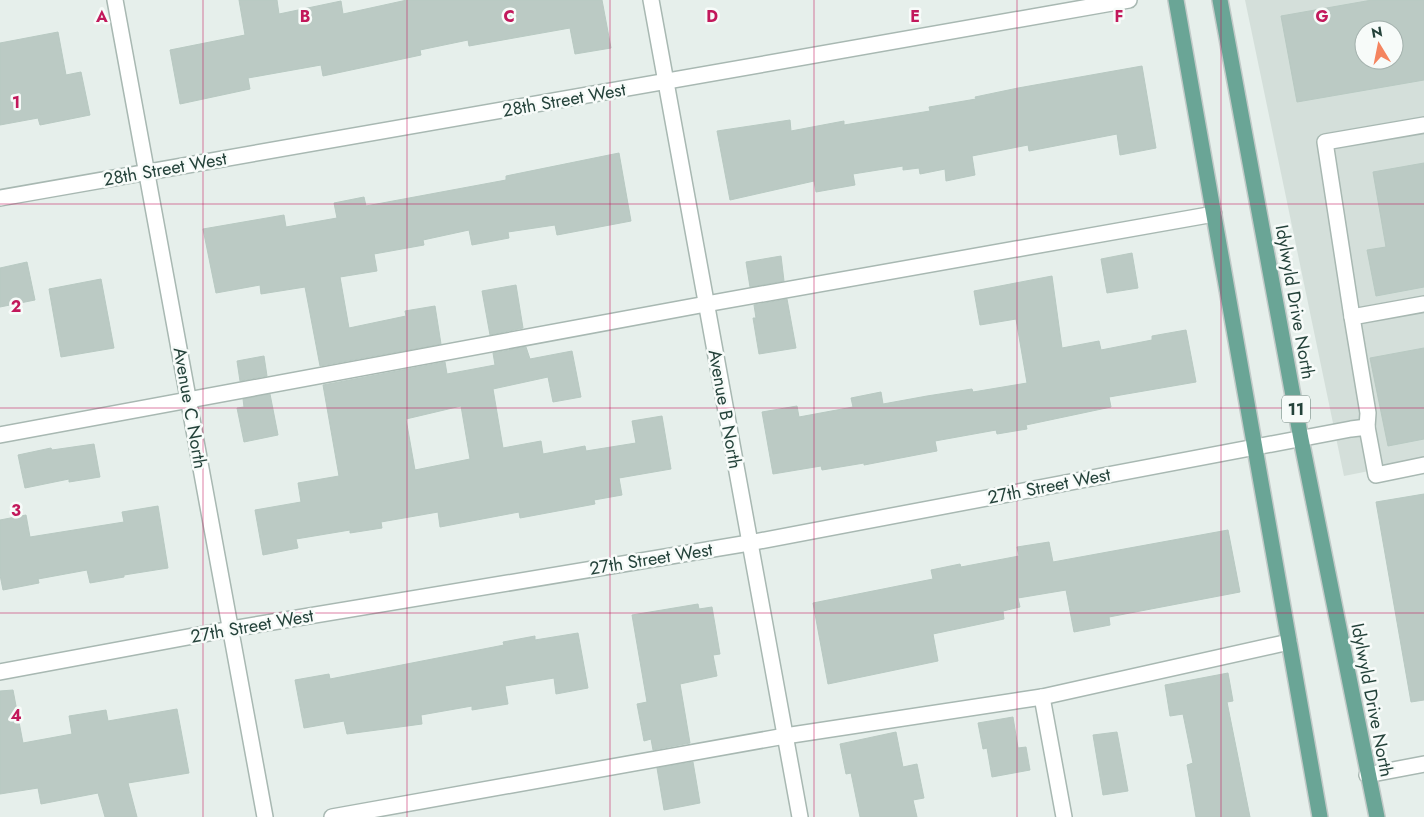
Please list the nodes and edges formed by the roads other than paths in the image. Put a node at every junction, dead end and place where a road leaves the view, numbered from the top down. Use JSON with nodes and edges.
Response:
{"nodes":[{"id":1,"x":115,"y":0,"type":"edge"},
{"id":2,"x":651,"y":0,"type":"edge"},
{"id":3,"x":1129,"y":0,"type":"edge"},
{"id":4,"x":1176,"y":0,"type":"edge"},
{"id":5,"x":1220,"y":0,"type":"edge"},
{"id":6,"x":666,"y":82,"type":"junction"},
{"id":7,"x":1424,"y":125,"type":"edge"},
{"id":8,"x":147,"y":172,"type":"junction"},
{"id":9,"x":0,"y":198,"type":"edge"},
{"id":10,"x":1214,"y":214,"type":"junction"},
{"id":11,"x":706,"y":304,"type":"junction"},
{"id":12,"x":1424,"y":304,"type":"edge"},
{"id":13,"x":1352,"y":317,"type":"junction"},
{"id":14,"x":189,"y":401,"type":"junction"},
{"id":15,"x":1367,"y":427,"type":"junction"},
{"id":16,"x":0,"y":435,"type":"edge"},
{"id":17,"x":1301,"y":439,"type":"junction"},
{"id":18,"x":1255,"y":447,"type":"junction"},
{"id":19,"x":1424,"y":465,"type":"edge"},
{"id":20,"x":749,"y":543,"type":"junction"},
{"id":21,"x":231,"y":629,"type":"junction"},
{"id":22,"x":1289,"y":642,"type":"junction"},
{"id":23,"x":0,"y":672,"type":"edge"},
{"id":24,"x":1042,"y":697,"type":"junction"},
{"id":25,"x":786,"y":736,"type":"junction"},
{"id":26,"x":1424,"y":764,"type":"edge"},
{"id":27,"x":1367,"y":775,"type":"junction"},
{"id":28,"x":265,"y":817,"type":"edge"},
{"id":29,"x":332,"y":817,"type":"edge"},
{"id":30,"x":800,"y":817,"type":"edge"},
{"id":31,"x":1064,"y":817,"type":"edge"},
{"id":32,"x":1320,"y":817,"type":"edge"},
{"id":33,"x":1377,"y":817,"type":"edge"}],
"edges":[{"from":1,"to":8,"type":"street","name":"Avenue C North"},
{"from":2,"to":6,"type":"street","name":"Avenue B North"},
{"from":3,"to":6,"type":"street","name":"28th Street West"},
{"from":4,"to":10,"type":"main road"},
{"from":5,"to":17,"type":"main road","name":"Idylwyld Drive North","number":"11"},
{"from":6,"to":8,"type":"street","name":"28th Street West"},
{"from":6,"to":11,"type":"street","name":"Avenue B North"},
{"from":7,"to":13,"type":"street"},
{"from":8,"to":9,"type":"street","name":"28th Street West"},
{"from":8,"to":14,"type":"street","name":"Avenue C North"},
{"from":10,"to":11,"type":"street"},
{"from":10,"to":18,"type":"main road"},
{"from":11,"to":14,"type":"street"},
{"from":11,"to":20,"type":"street","name":"Avenue B North"},
{"from":12,"to":13,"type":"street"},
{"from":13,"to":15,"type":"street"},
{"from":14,"to":16,"type":"street"},
{"from":14,"to":21,"type":"street","name":"Avenue C North"},
{"from":15,"to":17,"type":"street","name":"27th Street West"},
{"from":15,"to":19,"type":"street"},
{"from":17,"to":18,"type":"street","name":"27th Street West"},
{"from":17,"to":27,"type":"main road","name":"Idylwyld Drive North","number":"11"},
{"from":18,"to":20,"type":"street","name":"27th Street West"},
{"from":18,"to":22,"type":"main road"},
{"from":20,"to":21,"type":"street","name":"27th Street West"},
{"from":20,"to":25,"type":"street","name":"Avenue B North"},
{"from":21,"to":23,"type":"street","name":"27th Street West"},
{"from":21,"to":28,"type":"street","name":"Avenue C North"},
{"from":22,"to":24,"type":"street"},
{"from":22,"to":32,"type":"main road"},
{"from":24,"to":25,"type":"street"},
{"from":24,"to":31,"type":"street"},
{"from":25,"to":29,"type":"street"},
{"from":25,"to":30,"type":"street","name":"Avenue B North"},
{"from":26,"to":27,"type":"street"},
{"from":27,"to":33,"type":"main road","name":"Idylwyld Drive North","number":"11"}]}
